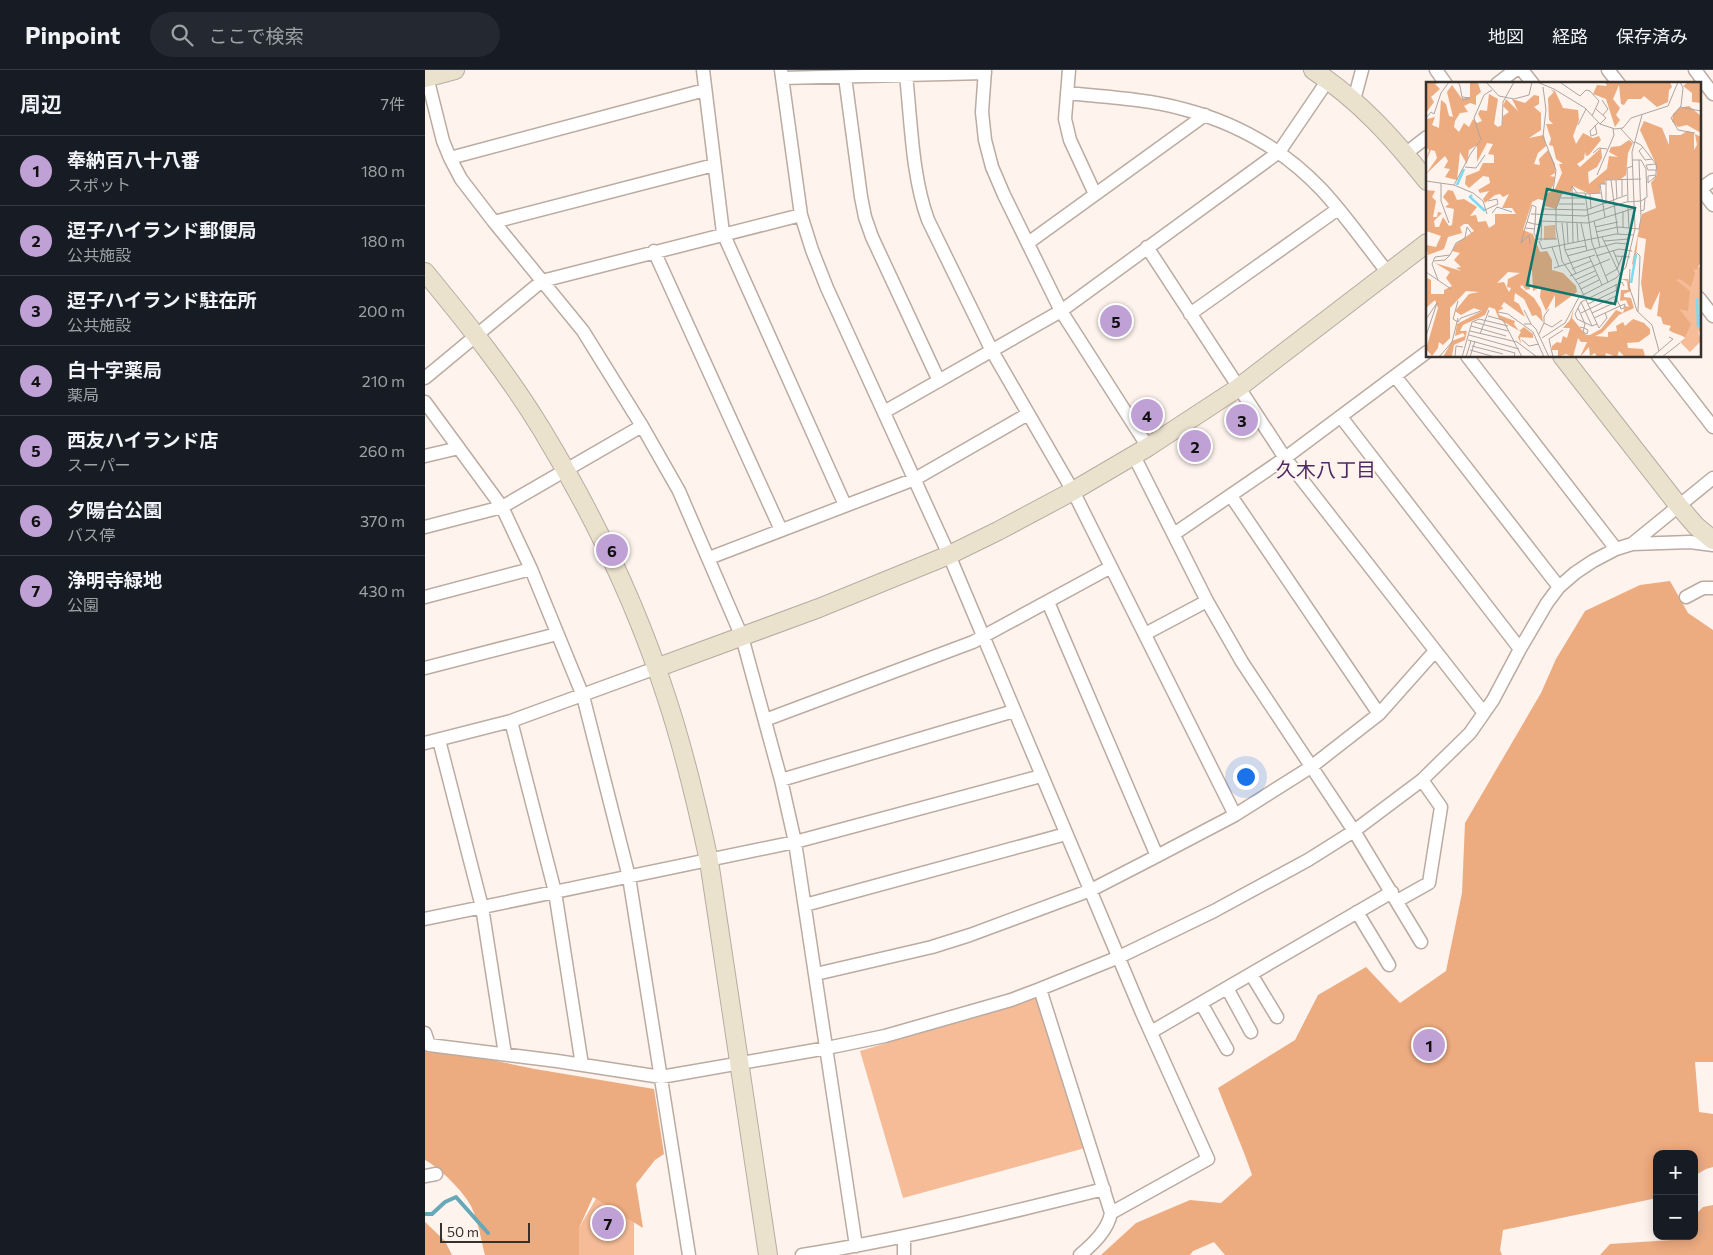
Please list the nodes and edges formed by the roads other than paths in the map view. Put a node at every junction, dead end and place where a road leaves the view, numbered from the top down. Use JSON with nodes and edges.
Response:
{"nodes":[{"id":1,"x":455,"y":70,"type":"edge"},
{"id":2,"x":703,"y":70,"type":"edge"},
{"id":3,"x":1069,"y":70,"type":"edge"},
{"id":4,"x":1313,"y":70,"type":"edge"},
{"id":5,"x":1362,"y":70,"type":"edge"},
{"id":6,"x":1436,"y":70,"type":"edge"},
{"id":7,"x":1608,"y":70,"type":"edge"},
{"id":8,"x":1695,"y":70,"type":"edge"},
{"id":9,"x":985,"y":71,"type":"edge"},
{"id":10,"x":1514,"y":71,"type":"edge"},
{"id":11,"x":782,"y":74,"type":"edge"},
{"id":12,"x":906,"y":75,"type":"junction"},
{"id":13,"x":845,"y":77,"type":"junction"},
{"id":14,"x":426,"y":78,"type":"edge"},
{"id":15,"x":1328,"y":80,"type":"junction"},
{"id":16,"x":1445,"y":82,"type":"edge"},
{"id":17,"x":1500,"y":82,"type":"edge"},
{"id":18,"x":1530,"y":82,"type":"edge"},
{"id":19,"x":1617,"y":82,"type":"edge"},
{"id":20,"x":705,"y":90,"type":"junction"},
{"id":21,"x":1067,"y":93,"type":"junction"},
{"id":22,"x":1713,"y":94,"type":"edge"},
{"id":23,"x":1354,"y":100,"type":"junction"},
{"id":24,"x":1205,"y":115,"type":"junction"},
{"id":25,"x":1426,"y":138,"type":"edge"},
{"id":26,"x":1279,"y":152,"type":"junction"},
{"id":27,"x":1405,"y":154,"type":"junction"},
{"id":28,"x":450,"y":158,"type":"junction"},
{"id":29,"x":714,"y":165,"type":"junction"},
{"id":30,"x":1426,"y":180,"type":"edge"},
{"id":31,"x":1713,"y":180,"type":"edge"},
{"id":32,"x":1701,"y":188,"type":"edge"},
{"id":33,"x":1701,"y":190,"type":"edge"},
{"id":34,"x":1095,"y":194,"type":"junction"},
{"id":35,"x":1713,"y":205,"type":"edge"},
{"id":36,"x":1338,"y":209,"type":"junction"},
{"id":37,"x":801,"y":215,"type":"junction"},
{"id":38,"x":494,"y":222,"type":"junction"},
{"id":39,"x":723,"y":233,"type":"junction"},
{"id":40,"x":1028,"y":243,"type":"junction"},
{"id":41,"x":1426,"y":244,"type":"edge"},
{"id":42,"x":1147,"y":248,"type":"junction"},
{"id":43,"x":654,"y":251,"type":"junction"},
{"id":44,"x":425,"y":272,"type":"edge"},
{"id":45,"x":1388,"y":273,"type":"junction"},
{"id":46,"x":542,"y":280,"type":"junction"},
{"id":47,"x":1701,"y":301,"type":"edge"},
{"id":48,"x":1061,"y":311,"type":"junction"},
{"id":49,"x":1190,"y":314,"type":"junction"},
{"id":50,"x":1713,"y":316,"type":"edge"},
{"id":51,"x":476,"y":334,"type":"junction"},
{"id":52,"x":993,"y":351,"type":"junction"},
{"id":53,"x":1426,"y":353,"type":"edge"},
{"id":54,"x":1469,"y":358,"type":"edge"},
{"id":55,"x":1564,"y":358,"type":"edge"},
{"id":56,"x":1660,"y":358,"type":"edge"},
{"id":57,"x":1395,"y":376,"type":"junction"},
{"id":58,"x":425,"y":378,"type":"edge"},
{"id":59,"x":939,"y":381,"type":"junction"},
{"id":60,"x":1238,"y":388,"type":"junction"},
{"id":61,"x":425,"y":402,"type":"edge"},
{"id":62,"x":884,"y":412,"type":"junction"},
{"id":63,"x":1028,"y":414,"type":"junction"},
{"id":64,"x":1341,"y":417,"type":"junction"},
{"id":65,"x":643,"y":426,"type":"junction"},
{"id":66,"x":1713,"y":427,"type":"edge"},
{"id":67,"x":459,"y":448,"type":"junction"},
{"id":68,"x":1141,"y":451,"type":"junction"},
{"id":69,"x":425,"y":456,"type":"edge"},
{"id":70,"x":1285,"y":458,"type":"junction"},
{"id":71,"x":565,"y":470,"type":"junction"},
{"id":72,"x":1713,"y":478,"type":"edge"},
{"id":73,"x":915,"y":480,"type":"junction"},
{"id":74,"x":1073,"y":491,"type":"junction"},
{"id":75,"x":1231,"y":496,"type":"junction"},
{"id":76,"x":845,"y":505,"type":"junction"},
{"id":77,"x":1678,"y":506,"type":"junction"},
{"id":78,"x":502,"y":507,"type":"junction"},
{"id":79,"x":425,"y":527,"type":"edge"},
{"id":80,"x":781,"y":530,"type":"junction"},
{"id":81,"x":1174,"y":534,"type":"junction"},
{"id":82,"x":1713,"y":540,"type":"edge"},
{"id":83,"x":1632,"y":544,"type":"junction"},
{"id":84,"x":1713,"y":545,"type":"edge"},
{"id":85,"x":1616,"y":549,"type":"junction"},
{"id":86,"x":949,"y":555,"type":"junction"},
{"id":87,"x":709,"y":558,"type":"junction"},
{"id":88,"x":1111,"y":567,"type":"junction"},
{"id":89,"x":531,"y":570,"type":"junction"},
{"id":90,"x":1559,"y":587,"type":"junction"},
{"id":91,"x":1713,"y":588,"type":"edge"},
{"id":92,"x":425,"y":597,"type":"edge"},
{"id":93,"x":1686,"y":597,"type":"dead end"},
{"id":94,"x":1207,"y":601,"type":"junction"},
{"id":95,"x":1048,"y":602,"type":"junction"},
{"id":96,"x":557,"y":634,"type":"junction"},
{"id":97,"x":1145,"y":634,"type":"junction"},
{"id":98,"x":984,"y":636,"type":"junction"},
{"id":99,"x":743,"y":637,"type":"junction"},
{"id":100,"x":1520,"y":649,"type":"junction"},
{"id":101,"x":1435,"y":651,"type":"junction"},
{"id":102,"x":425,"y":668,"type":"edge"},
{"id":103,"x":656,"y":668,"type":"junction"},
{"id":104,"x":583,"y":696,"type":"junction"},
{"id":105,"x":1014,"y":711,"type":"junction"},
{"id":106,"x":1379,"y":714,"type":"junction"},
{"id":107,"x":1484,"y":714,"type":"junction"},
{"id":108,"x":765,"y":720,"type":"junction"},
{"id":109,"x":511,"y":721,"type":"junction"},
{"id":110,"x":439,"y":740,"type":"junction"},
{"id":111,"x":425,"y":743,"type":"edge"},
{"id":112,"x":1311,"y":767,"type":"junction"},
{"id":113,"x":1041,"y":776,"type":"junction"},
{"id":114,"x":781,"y":780,"type":"junction"},
{"id":115,"x":1422,"y":780,"type":"junction"},
{"id":116,"x":1235,"y":814,"type":"junction"},
{"id":117,"x":1354,"y":831,"type":"junction"},
{"id":118,"x":1066,"y":834,"type":"junction"},
{"id":119,"x":795,"y":842,"type":"junction"},
{"id":120,"x":1157,"y":856,"type":"junction"},
{"id":121,"x":709,"y":861,"type":"junction"},
{"id":122,"x":629,"y":877,"type":"junction"},
{"id":123,"x":1091,"y":890,"type":"junction"},
{"id":124,"x":555,"y":892,"type":"junction"},
{"id":125,"x":1395,"y":896,"type":"junction"},
{"id":126,"x":805,"y":904,"type":"junction"},
{"id":127,"x":482,"y":907,"type":"junction"},
{"id":128,"x":1357,"y":912,"type":"junction"},
{"id":129,"x":425,"y":919,"type":"edge"},
{"id":130,"x":1421,"y":942,"type":"dead end"},
{"id":131,"x":1119,"y":957,"type":"junction"},
{"id":132,"x":1389,"y":965,"type":"dead end"},
{"id":133,"x":816,"y":974,"type":"junction"},
{"id":134,"x":1251,"y":974,"type":"junction"},
{"id":135,"x":1040,"y":988,"type":"junction"},
{"id":136,"x":1227,"y":988,"type":"junction"},
{"id":137,"x":1201,"y":1003,"type":"junction"},
{"id":138,"x":1277,"y":1017,"type":"dead end"},
{"id":139,"x":1151,"y":1032,"type":"junction"},
{"id":140,"x":1251,"y":1032,"type":"dead end"},
{"id":141,"x":425,"y":1033,"type":"edge"},
{"id":142,"x":827,"y":1048,"type":"junction"},
{"id":143,"x":1227,"y":1049,"type":"dead end"},
{"id":144,"x":505,"y":1054,"type":"junction"},
{"id":145,"x":739,"y":1064,"type":"junction"},
{"id":146,"x":582,"y":1065,"type":"junction"},
{"id":147,"x":661,"y":1077,"type":"junction"},
{"id":148,"x":1104,"y":1189,"type":"junction"},
{"id":149,"x":1111,"y":1213,"type":"junction"},
{"id":150,"x":903,"y":1236,"type":"junction"},
{"id":151,"x":856,"y":1246,"type":"junction"},
{"id":152,"x":689,"y":1255,"type":"edge"},
{"id":153,"x":768,"y":1255,"type":"edge"},
{"id":154,"x":801,"y":1255,"type":"edge"},
{"id":155,"x":904,"y":1255,"type":"edge"},
{"id":156,"x":1080,"y":1255,"type":"edge"}],
"edges":[{"from":1,"to":14,"type":"street"},
{"from":2,"to":20,"type":"street"},
{"from":3,"to":21,"type":"street"},
{"from":4,"to":15,"type":"street"},
{"from":5,"to":23,"type":"street"},
{"from":6,"to":16,"type":"street"},
{"from":7,"to":19,"type":"street"},
{"from":8,"to":22,"type":"street"},
{"from":9,"to":12,"type":"street"},
{"from":9,"to":40,"type":"street"},
{"from":10,"to":17,"type":"street"},
{"from":10,"to":18,"type":"street"},
{"from":11,"to":13,"type":"street"},
{"from":11,"to":37,"type":"street"},
{"from":12,"to":13,"type":"street"},
{"from":12,"to":52,"type":"street"},
{"from":13,"to":59,"type":"street"},
{"from":14,"to":28,"type":"street"},
{"from":15,"to":23,"type":"street"},
{"from":15,"to":26,"type":"street"},
{"from":20,"to":28,"type":"street"},
{"from":20,"to":29,"type":"street"},
{"from":21,"to":24,"type":"street"},
{"from":21,"to":34,"type":"street"},
{"from":23,"to":27,"type":"street"},
{"from":24,"to":26,"type":"street"},
{"from":24,"to":34,"type":"street"},
{"from":25,"to":27,"type":"street"},
{"from":26,"to":36,"type":"street"},
{"from":26,"to":42,"type":"street"},
{"from":27,"to":30,"type":"street"},
{"from":28,"to":38,"type":"street"},
{"from":29,"to":38,"type":"street"},
{"from":29,"to":39,"type":"street"},
{"from":31,"to":32,"type":"street"},
{"from":33,"to":35,"type":"street"},
{"from":34,"to":40,"type":"street"},
{"from":36,"to":45,"type":"street"},
{"from":36,"to":49,"type":"street"},
{"from":37,"to":39,"type":"street"},
{"from":37,"to":62,"type":"street"},
{"from":38,"to":46,"type":"street"},
{"from":39,"to":43,"type":"street"},
{"from":39,"to":76,"type":"street"},
{"from":40,"to":48,"type":"street"},
{"from":41,"to":45,"type":"street"},
{"from":42,"to":48,"type":"street"},
{"from":42,"to":49,"type":"street"},
{"from":43,"to":46,"type":"street"},
{"from":43,"to":80,"type":"street"},
{"from":44,"to":51,"type":"street"},
{"from":45,"to":60,"type":"street"},
{"from":46,"to":51,"type":"street"},
{"from":46,"to":65,"type":"street"},
{"from":47,"to":50,"type":"street"},
{"from":48,"to":52,"type":"street"},
{"from":48,"to":68,"type":"street"},
{"from":49,"to":60,"type":"street"},
{"from":51,"to":58,"type":"street"},
{"from":51,"to":71,"type":"street"},
{"from":52,"to":59,"type":"street"},
{"from":52,"to":63,"type":"street"},
{"from":53,"to":57,"type":"street"},
{"from":54,"to":85,"type":"street"},
{"from":55,"to":77,"type":"street"},
{"from":56,"to":66,"type":"street"},
{"from":57,"to":64,"type":"street"},
{"from":57,"to":90,"type":"street"},
{"from":59,"to":62,"type":"street"},
{"from":60,"to":68,"type":"street"},
{"from":60,"to":70,"type":"street"},
{"from":61,"to":67,"type":"street"},
{"from":62,"to":73,"type":"street"},
{"from":63,"to":73,"type":"street"},
{"from":63,"to":74,"type":"street"},
{"from":64,"to":70,"type":"street"},
{"from":64,"to":100,"type":"street"},
{"from":65,"to":71,"type":"street"},
{"from":65,"to":87,"type":"street"},
{"from":67,"to":69,"type":"street"},
{"from":67,"to":78,"type":"street"},
{"from":68,"to":74,"type":"street"},
{"from":68,"to":81,"type":"street"},
{"from":70,"to":75,"type":"street"},
{"from":70,"to":101,"type":"street"},
{"from":71,"to":78,"type":"street"},
{"from":71,"to":103,"type":"street"},
{"from":72,"to":77,"type":"street"},
{"from":73,"to":76,"type":"street"},
{"from":73,"to":86,"type":"street"},
{"from":74,"to":86,"type":"street"},
{"from":74,"to":88,"type":"street"},
{"from":75,"to":81,"type":"street"},
{"from":75,"to":106,"type":"street"},
{"from":76,"to":80,"type":"street"},
{"from":77,"to":82,"type":"street"},
{"from":77,"to":83,"type":"street"},
{"from":78,"to":79,"type":"street"},
{"from":78,"to":89,"type":"street"},
{"from":80,"to":87,"type":"street"},
{"from":81,"to":94,"type":"street"},
{"from":83,"to":84,"type":"street"},
{"from":83,"to":85,"type":"street"},
{"from":85,"to":90,"type":"street"},
{"from":86,"to":98,"type":"street"},
{"from":86,"to":99,"type":"street"},
{"from":87,"to":99,"type":"street"},
{"from":88,"to":95,"type":"street"},
{"from":88,"to":97,"type":"street"},
{"from":89,"to":92,"type":"street"},
{"from":89,"to":96,"type":"street"},
{"from":90,"to":100,"type":"street"},
{"from":91,"to":93,"type":"street"},
{"from":94,"to":97,"type":"street"},
{"from":94,"to":112,"type":"street"},
{"from":95,"to":98,"type":"street"},
{"from":95,"to":120,"type":"street"},
{"from":96,"to":102,"type":"street"},
{"from":96,"to":104,"type":"street"},
{"from":97,"to":116,"type":"street"},
{"from":98,"to":105,"type":"street"},
{"from":98,"to":108,"type":"street"},
{"from":99,"to":103,"type":"street"},
{"from":99,"to":108,"type":"street"},
{"from":100,"to":107,"type":"street"},
{"from":101,"to":106,"type":"street"},
{"from":101,"to":107,"type":"street"},
{"from":103,"to":104,"type":"street"},
{"from":103,"to":121,"type":"street"},
{"from":104,"to":109,"type":"street"},
{"from":104,"to":122,"type":"street"},
{"from":105,"to":113,"type":"street"},
{"from":105,"to":114,"type":"street"},
{"from":106,"to":112,"type":"street"},
{"from":107,"to":115,"type":"street"},
{"from":108,"to":114,"type":"street"},
{"from":109,"to":110,"type":"street"},
{"from":109,"to":124,"type":"street"},
{"from":110,"to":111,"type":"street"},
{"from":110,"to":127,"type":"street"},
{"from":112,"to":116,"type":"street"},
{"from":112,"to":117,"type":"street"},
{"from":113,"to":118,"type":"street"},
{"from":113,"to":119,"type":"street"},
{"from":114,"to":119,"type":"street"},
{"from":115,"to":117,"type":"street"},
{"from":115,"to":125,"type":"street"},
{"from":116,"to":120,"type":"street"},
{"from":117,"to":125,"type":"street"},
{"from":117,"to":131,"type":"street"},
{"from":118,"to":123,"type":"street"},
{"from":118,"to":126,"type":"street"},
{"from":119,"to":121,"type":"street"},
{"from":119,"to":126,"type":"street"},
{"from":120,"to":123,"type":"street"},
{"from":121,"to":122,"type":"street"},
{"from":121,"to":145,"type":"street"},
{"from":122,"to":124,"type":"street"},
{"from":122,"to":147,"type":"street"},
{"from":123,"to":131,"type":"street"},
{"from":123,"to":133,"type":"street"},
{"from":124,"to":127,"type":"street"},
{"from":124,"to":146,"type":"street"},
{"from":125,"to":128,"type":"street"},
{"from":125,"to":130,"type":"street"},
{"from":126,"to":133,"type":"street"},
{"from":127,"to":129,"type":"street"},
{"from":127,"to":144,"type":"street"},
{"from":128,"to":132,"type":"street"},
{"from":128,"to":134,"type":"street"},
{"from":131,"to":135,"type":"street"},
{"from":131,"to":139,"type":"street"},
{"from":133,"to":142,"type":"street"},
{"from":134,"to":136,"type":"street"},
{"from":134,"to":138,"type":"street"},
{"from":135,"to":142,"type":"street"},
{"from":135,"to":148,"type":"street"},
{"from":136,"to":137,"type":"street"},
{"from":136,"to":140,"type":"street"},
{"from":137,"to":139,"type":"street"},
{"from":137,"to":143,"type":"street"},
{"from":139,"to":149,"type":"street"},
{"from":141,"to":144,"type":"street"},
{"from":142,"to":145,"type":"street"},
{"from":142,"to":151,"type":"street"},
{"from":144,"to":146,"type":"street"},
{"from":145,"to":147,"type":"street"},
{"from":145,"to":153,"type":"street"},
{"from":146,"to":147,"type":"street"},
{"from":147,"to":152,"type":"street"},
{"from":148,"to":149,"type":"street"},
{"from":148,"to":150,"type":"street"},
{"from":149,"to":156,"type":"street"},
{"from":150,"to":151,"type":"street"},
{"from":150,"to":155,"type":"street"},
{"from":151,"to":154,"type":"street"}]}
